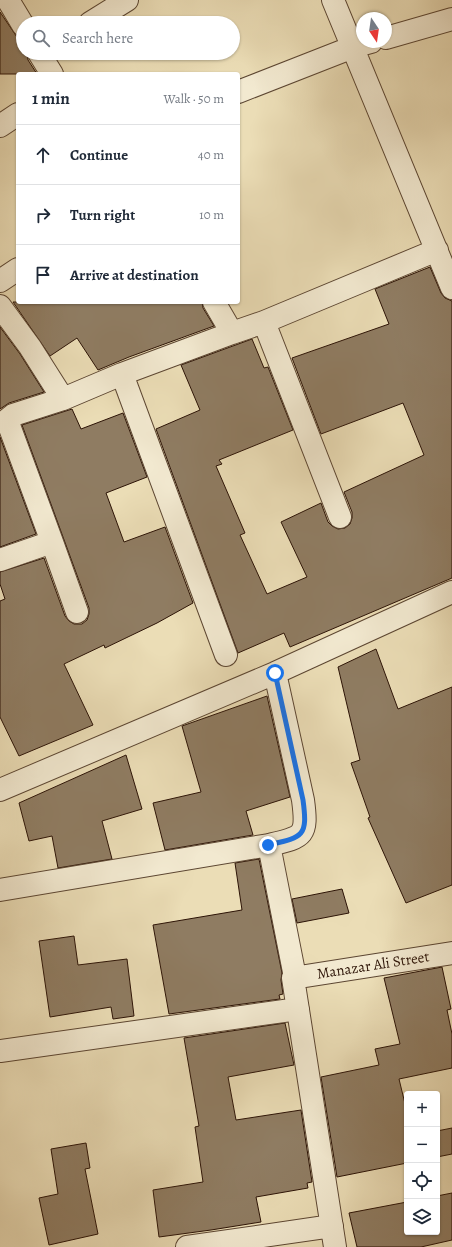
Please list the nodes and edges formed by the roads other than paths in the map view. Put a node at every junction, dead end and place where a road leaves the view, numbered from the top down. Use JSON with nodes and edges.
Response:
{"nodes":[{"id":1,"x":8,"y":0,"type":"edge"},
{"id":2,"x":127,"y":0,"type":"edge"},
{"id":3,"x":333,"y":0,"type":"edge"},
{"id":4,"x":18,"y":16,"type":"edge"},
{"id":5,"x":101,"y":16,"type":"edge"},
{"id":6,"x":452,"y":19,"type":"edge"},
{"id":7,"x":356,"y":36,"type":"edge"},
{"id":8,"x":392,"y":36,"type":"edge"},
{"id":9,"x":356,"y":47,"type":"edge"},
{"id":10,"x":363,"y":48,"type":"edge"},
{"id":11,"x":45,"y":60,"type":"edge"},
{"id":12,"x":51,"y":72,"type":"edge"},
{"id":13,"x":240,"y":91,"type":"edge"},
{"id":14,"x":16,"y":115,"type":"edge"},
{"id":15,"x":0,"y":126,"type":"edge"},
{"id":16,"x":437,"y":250,"type":"junction"},
{"id":17,"x":16,"y":270,"type":"edge"},
{"id":18,"x":0,"y":281,"type":"edge"},
{"id":19,"x":452,"y":288,"type":"edge"},
{"id":20,"x":215,"y":304,"type":"edge"},
{"id":21,"x":0,"y":306,"type":"edge"},
{"id":22,"x":264,"y":322,"type":"junction"},
{"id":23,"x":232,"y":333,"type":"junction"},
{"id":24,"x":122,"y":374,"type":"junction"},
{"id":25,"x":63,"y":398,"type":"junction"},
{"id":26,"x":340,"y":517,"type":"dead end"},
{"id":27,"x":52,"y":542,"type":"junction"},
{"id":28,"x":0,"y":560,"type":"edge"},
{"id":29,"x":452,"y":592,"type":"edge"},
{"id":30,"x":77,"y":612,"type":"dead end"},
{"id":31,"x":226,"y":655,"type":"dead end"},
{"id":32,"x":275,"y":673,"type":"junction"},
{"id":33,"x":0,"y":790,"type":"edge"},
{"id":34,"x":268,"y":845,"type":"junction"},
{"id":35,"x":0,"y":890,"type":"edge"},
{"id":36,"x":451,"y":956,"type":"edge"},
{"id":37,"x":294,"y":977,"type":"junction"},
{"id":38,"x":298,"y":1009,"type":"junction"},
{"id":39,"x":0,"y":1051,"type":"edge"},
{"id":40,"x":333,"y":1237,"type":"edge"},
{"id":41,"x":187,"y":1247,"type":"edge"}],
"edges":[{"from":1,"to":4,"type":"street"},
{"from":2,"to":5,"type":"street"},
{"from":3,"to":7,"type":"street"},
{"from":6,"to":8,"type":"street"},
{"from":9,"to":13,"type":"street"},
{"from":10,"to":16,"type":"street"},
{"from":11,"to":12,"type":"street"},
{"from":14,"to":15,"type":"street"},
{"from":16,"to":19,"type":"street"},
{"from":16,"to":22,"type":"street"},
{"from":17,"to":18,"type":"street"},
{"from":20,"to":23,"type":"street"},
{"from":21,"to":25,"type":"street"},
{"from":22,"to":23,"type":"street"},
{"from":22,"to":26,"type":"street"},
{"from":23,"to":24,"type":"street"},
{"from":24,"to":25,"type":"street"},
{"from":24,"to":31,"type":"street"},
{"from":25,"to":27,"type":"street"},
{"from":27,"to":28,"type":"street"},
{"from":27,"to":30,"type":"street"},
{"from":29,"to":32,"type":"street"},
{"from":32,"to":33,"type":"street"},
{"from":32,"to":34,"type":"street"},
{"from":34,"to":35,"type":"street"},
{"from":34,"to":37,"type":"street"},
{"from":36,"to":37,"type":"street","name":"Manazar Ali Street"},
{"from":37,"to":38,"type":"street"},
{"from":38,"to":39,"type":"street"},
{"from":38,"to":40,"type":"street"},
{"from":40,"to":41,"type":"street"}]}
